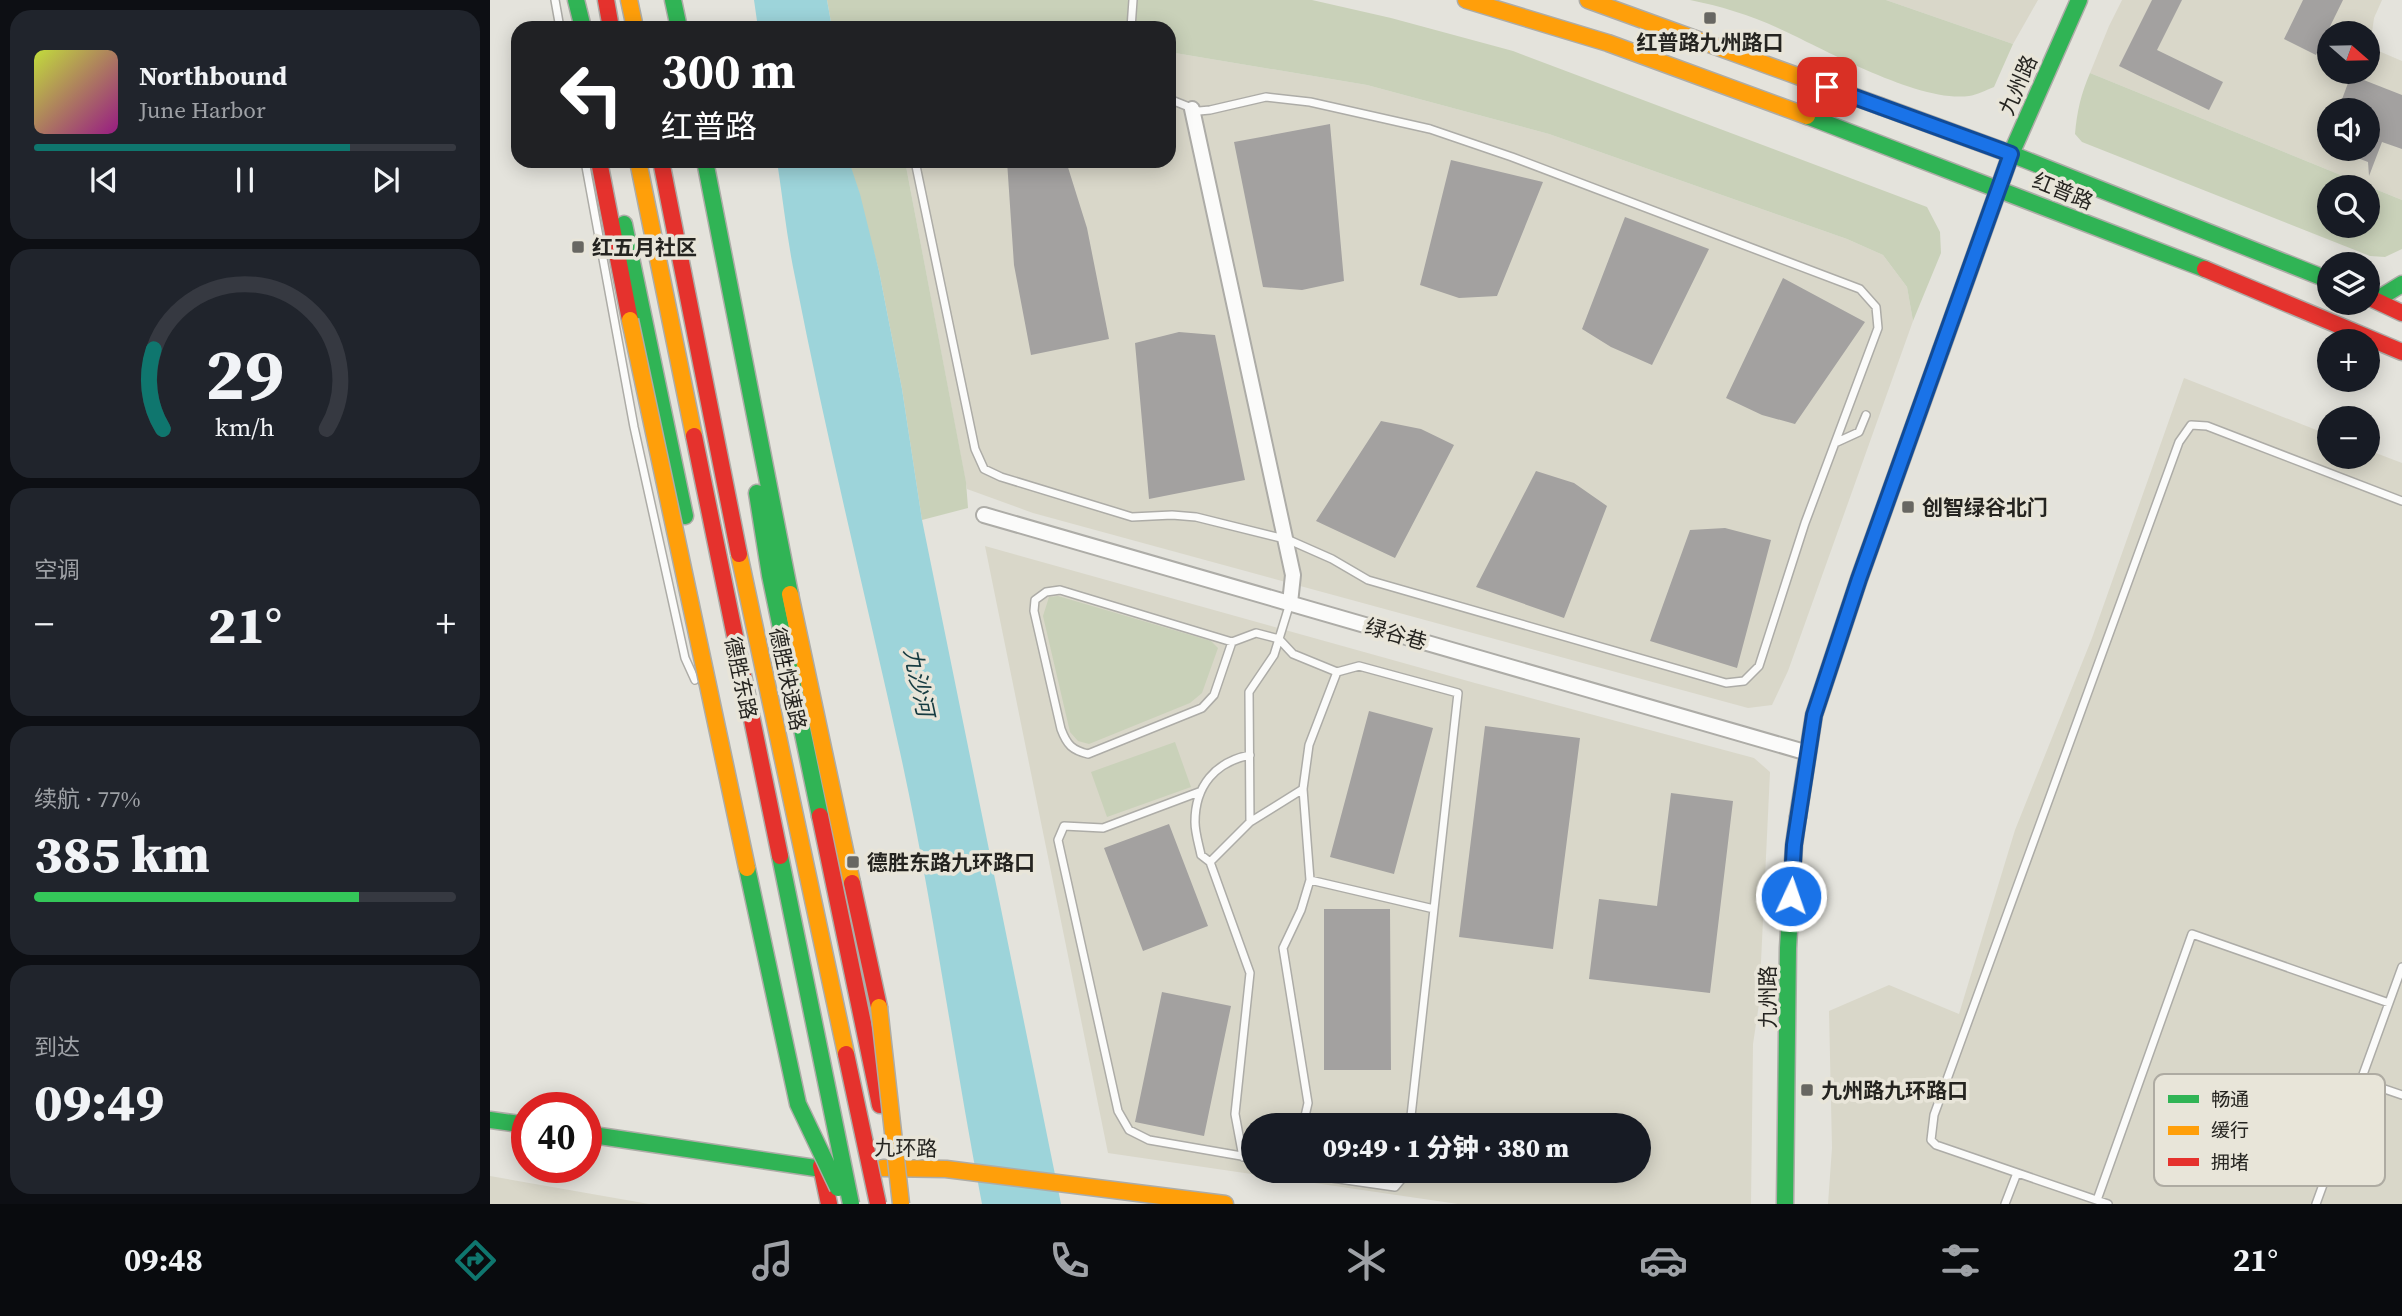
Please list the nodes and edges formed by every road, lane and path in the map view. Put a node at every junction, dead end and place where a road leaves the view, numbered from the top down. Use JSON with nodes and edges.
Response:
{"nodes":[{"id":1,"x":555,"y":0,"type":"edge"},
{"id":2,"x":576,"y":0,"type":"edge"},
{"id":3,"x":606,"y":0,"type":"edge"},
{"id":4,"x":629,"y":0,"type":"edge"},
{"id":5,"x":673,"y":0,"type":"edge"},
{"id":6,"x":1133,"y":0,"type":"edge"},
{"id":7,"x":1466,"y":0,"type":"edge"},
{"id":8,"x":1588,"y":0,"type":"edge"},
{"id":9,"x":2079,"y":0,"type":"edge"},
{"id":10,"x":559,"y":21,"type":"edge"},
{"id":11,"x":581,"y":21,"type":"edge"},
{"id":12,"x":610,"y":21,"type":"edge"},
{"id":13,"x":634,"y":21,"type":"edge"},
{"id":14,"x":678,"y":21,"type":"edge"},
{"id":15,"x":1132,"y":21,"type":"edge"},
{"id":16,"x":1176,"y":102,"type":"edge"},
{"id":17,"x":1192,"y":109,"type":"junction"},
{"id":18,"x":2011,"y":154,"type":"junction"},
{"id":19,"x":586,"y":168,"type":"edge"},
{"id":20,"x":600,"y":168,"type":"edge"},
{"id":21,"x":612,"y":168,"type":"edge"},
{"id":22,"x":639,"y":168,"type":"edge"},
{"id":23,"x":662,"y":168,"type":"edge"},
{"id":24,"x":706,"y":168,"type":"edge"},
{"id":25,"x":706,"y":168,"type":"edge"},
{"id":26,"x":916,"y":168,"type":"edge"},
{"id":27,"x":1999,"y":188,"type":"junction"},
{"id":28,"x":2317,"y":275,"type":"edge"},
{"id":29,"x":2402,"y":284,"type":"edge"},
{"id":30,"x":2380,"y":294,"type":"edge"},
{"id":31,"x":2380,"y":302,"type":"edge"},
{"id":32,"x":2402,"y":313,"type":"edge"},
{"id":33,"x":2402,"y":352,"type":"edge"},
{"id":34,"x":1866,"y":415,"type":"dead end"},
{"id":35,"x":1835,"y":443,"type":"junction"},
{"id":36,"x":2402,"y":501,"type":"edge"},
{"id":37,"x":984,"y":515,"type":"dead end"},
{"id":38,"x":1285,"y":539,"type":"junction"},
{"id":39,"x":1290,"y":603,"type":"junction"},
{"id":40,"x":1279,"y":639,"type":"junction"},
{"id":41,"x":1232,"y":642,"type":"junction"},
{"id":42,"x":1337,"y":672,"type":"junction"},
{"id":43,"x":731,"y":753,"type":"dead end"},
{"id":44,"x":1808,"y":753,"type":"junction"},
{"id":45,"x":1250,"y":755,"type":"junction"},
{"id":46,"x":1303,"y":789,"type":"junction"},
{"id":47,"x":1199,"y":792,"type":"junction"},
{"id":48,"x":1250,"y":822,"type":"junction"},
{"id":49,"x":1210,"y":862,"type":"junction"},
{"id":50,"x":1310,"y":880,"type":"junction"},
{"id":51,"x":1434,"y":909,"type":"junction"},
{"id":52,"x":2402,"y":967,"type":"edge"},
{"id":53,"x":2389,"y":1003,"type":"junction"},
{"id":54,"x":2364,"y":1074,"type":"edge"},
{"id":55,"x":2385,"y":1090,"type":"edge"},
{"id":56,"x":2402,"y":1096,"type":"edge"},
{"id":57,"x":1306,"y":1113,"type":"edge"},
{"id":58,"x":1411,"y":1113,"type":"edge"},
{"id":59,"x":490,"y":1120,"type":"edge"},
{"id":60,"x":511,"y":1123,"type":"edge"},
{"id":61,"x":602,"y":1136,"type":"edge"},
{"id":62,"x":1241,"y":1146,"type":"edge"},
{"id":63,"x":1241,"y":1157,"type":"edge"},
{"id":64,"x":822,"y":1168,"type":"junction"},
{"id":65,"x":892,"y":1168,"type":"junction"},
{"id":66,"x":2017,"y":1173,"type":"junction"},
{"id":67,"x":1367,"y":1183,"type":"edge"},
{"id":68,"x":1398,"y":1183,"type":"edge"},
{"id":69,"x":2323,"y":1186,"type":"edge"},
{"id":70,"x":2097,"y":1200,"type":"junction"},
{"id":71,"x":829,"y":1204,"type":"edge"},
{"id":72,"x":848,"y":1204,"type":"edge"},
{"id":73,"x":878,"y":1204,"type":"edge"},
{"id":74,"x":900,"y":1204,"type":"edge"},
{"id":75,"x":1225,"y":1204,"type":"edge"},
{"id":76,"x":1785,"y":1204,"type":"edge"},
{"id":77,"x":2005,"y":1204,"type":"edge"},
{"id":78,"x":2108,"y":1204,"type":"edge"},
{"id":79,"x":2316,"y":1204,"type":"edge"}],
"edges":[{"from":1,"to":10,"type":"lane"},
{"from":2,"to":11,"type":"main road"},
{"from":3,"to":12,"type":"main road"},
{"from":4,"to":13,"type":"main road"},
{"from":5,"to":14,"type":"main road"},
{"from":6,"to":15,"type":"lane"},
{"from":7,"to":27,"type":"main road","name":"红普路"},
{"from":8,"to":18,"type":"main road","name":"红普路"},
{"from":9,"to":18,"type":"main road","name":"九州路"},
{"from":16,"to":17,"type":"lane"},
{"from":17,"to":35,"type":"lane"},
{"from":17,"to":38,"type":"street"},
{"from":18,"to":27,"type":"main road","name":"九州路"},
{"from":18,"to":28,"type":"main road","name":"红普路"},
{"from":19,"to":43,"type":"lane"},
{"from":20,"to":72,"type":"main road","bridge":true},
{"from":21,"to":64,"type":"main road","name":"德胜东路"},
{"from":22,"to":72,"type":"main road","name":"德胜快速路","bridge":true},
{"from":23,"to":73,"type":"main road","name":"德胜快速路","bridge":true},
{"from":24,"to":74,"type":"main road","bridge":true},
{"from":25,"to":65,"type":"main road"},
{"from":26,"to":38,"type":"lane"},
{"from":27,"to":33,"type":"main road","name":"红普路"},
{"from":27,"to":44,"type":"main road","name":"九州路"},
{"from":29,"to":30,"type":"main road"},
{"from":31,"to":32,"type":"main road"},
{"from":34,"to":35,"type":"lane"},
{"from":35,"to":38,"type":"lane"},
{"from":36,"to":66,"type":"lane"},
{"from":37,"to":39,"type":"street","name":"绿谷巷"},
{"from":38,"to":39,"type":"street"},
{"from":39,"to":40,"type":"lane"},
{"from":39,"to":44,"type":"street","name":"绿谷巷"},
{"from":40,"to":41,"type":"lane"},
{"from":40,"to":42,"type":"lane"},
{"from":40,"to":45,"type":"lane"},
{"from":41,"to":41,"type":"lane"},
{"from":42,"to":46,"type":"lane"},
{"from":42,"to":51,"type":"lane"},
{"from":44,"to":76,"type":"main road","name":"九州路"},
{"from":45,"to":47,"type":"lane"},
{"from":45,"to":48,"type":"lane"},
{"from":46,"to":48,"type":"lane"},
{"from":46,"to":50,"type":"lane"},
{"from":47,"to":49,"type":"lane"},
{"from":47,"to":63,"type":"lane"},
{"from":48,"to":49,"type":"lane"},
{"from":49,"to":62,"type":"lane"},
{"from":50,"to":51,"type":"lane"},
{"from":50,"to":57,"type":"lane"},
{"from":51,"to":58,"type":"lane"},
{"from":52,"to":53,"type":"lane"},
{"from":53,"to":54,"type":"lane"},
{"from":53,"to":70,"type":"lane"},
{"from":55,"to":56,"type":"lane"},
{"from":59,"to":60,"type":"main road"},
{"from":61,"to":64,"type":"main road","name":"九环路"},
{"from":64,"to":65,"type":"main road","name":"九环路"},
{"from":64,"to":71,"type":"main road","name":"德胜东路"},
{"from":65,"to":74,"type":"main road"},
{"from":65,"to":75,"type":"main road","name":"九环路"},
{"from":66,"to":70,"type":"lane"},
{"from":66,"to":77,"type":"lane"},
{"from":67,"to":68,"type":"lane"},
{"from":69,"to":79,"type":"lane"},
{"from":70,"to":78,"type":"lane"}]}
